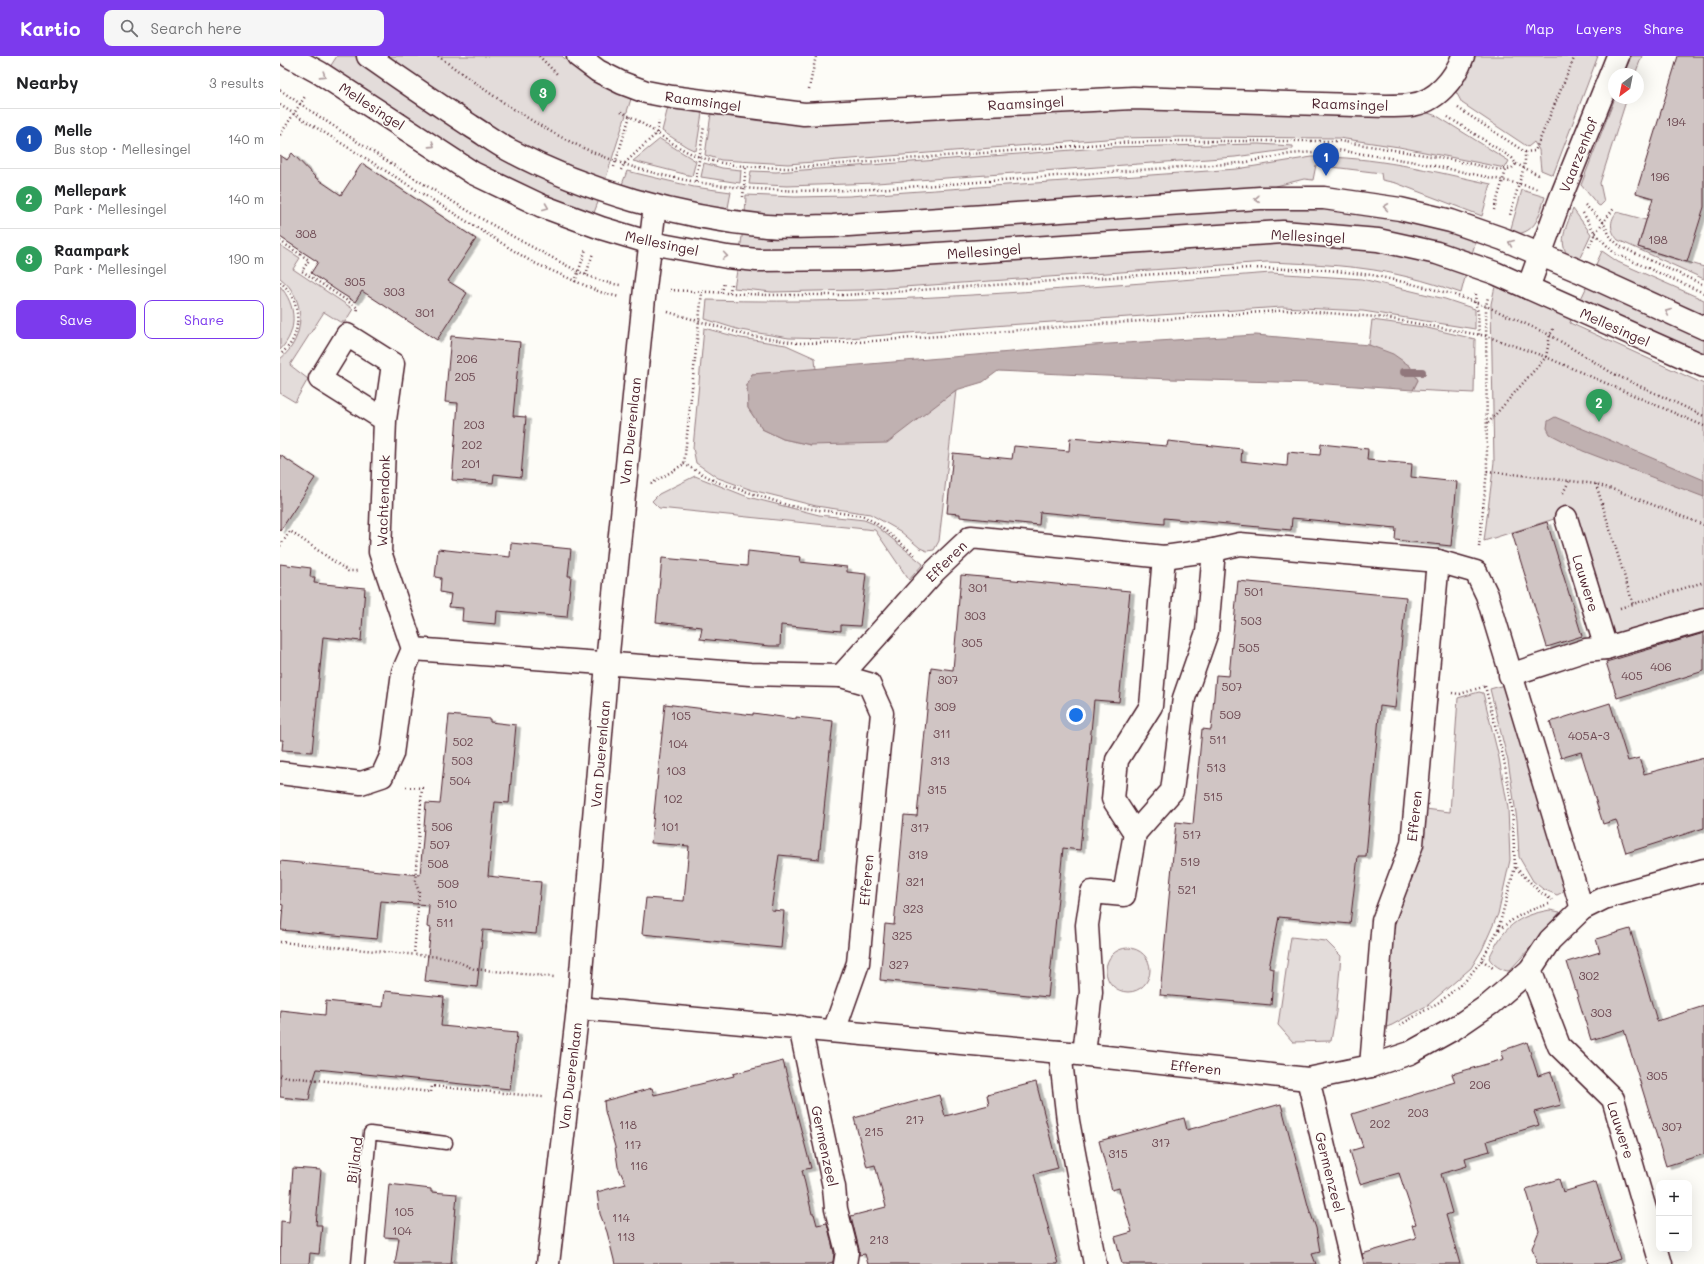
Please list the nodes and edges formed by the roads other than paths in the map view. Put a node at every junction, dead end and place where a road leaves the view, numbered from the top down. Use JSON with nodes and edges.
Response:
{"nodes":[{"id":1,"x":289,"y":56,"type":"edge"},
{"id":2,"x":368,"y":56,"type":"edge"},
{"id":3,"x":578,"y":56,"type":"edge"},
{"id":4,"x":1463,"y":56,"type":"edge"},
{"id":5,"x":1618,"y":56,"type":"edge"},
{"id":6,"x":655,"y":206,"type":"junction"},
{"id":7,"x":650,"y":243,"type":"junction"},
{"id":8,"x":1540,"y":255,"type":"junction"},
{"id":9,"x":1528,"y":288,"type":"junction"},
{"id":10,"x":1704,"y":328,"type":"edge"},
{"id":11,"x":1704,"y":366,"type":"edge"},
{"id":12,"x":385,"y":420,"type":"junction"},
{"id":13,"x":1566,"y":518,"type":"dead end"},
{"id":14,"x":1214,"y":550,"type":"junction"},
{"id":15,"x":1164,"y":557,"type":"junction"},
{"id":16,"x":1438,"y":561,"type":"junction"},
{"id":17,"x":1704,"y":620,"type":"edge"},
{"id":18,"x":1606,"y":648,"type":"junction"},
{"id":19,"x":413,"y":649,"type":"junction"},
{"id":20,"x":607,"y":663,"type":"junction"},
{"id":21,"x":1510,"y":675,"type":"junction"},
{"id":22,"x":841,"y":676,"type":"junction"},
{"id":23,"x":280,"y":773,"type":"edge"},
{"id":24,"x":1135,"y":833,"type":"junction"},
{"id":25,"x":1704,"y":870,"type":"edge"},
{"id":26,"x":1582,"y":909,"type":"junction"},
{"id":27,"x":1530,"y":970,"type":"junction"},
{"id":28,"x":578,"y":1008,"type":"junction"},
{"id":29,"x":800,"y":1027,"type":"junction"},
{"id":30,"x":834,"y":1031,"type":"junction"},
{"id":31,"x":1060,"y":1052,"type":"junction"},
{"id":32,"x":1084,"y":1054,"type":"junction"},
{"id":33,"x":1371,"y":1066,"type":"junction"},
{"id":34,"x":1308,"y":1079,"type":"junction"},
{"id":35,"x":446,"y":1143,"type":"dead end"},
{"id":36,"x":358,"y":1264,"type":"edge"},
{"id":37,"x":548,"y":1264,"type":"edge"},
{"id":38,"x":845,"y":1264,"type":"edge"},
{"id":39,"x":1095,"y":1264,"type":"edge"},
{"id":40,"x":1352,"y":1264,"type":"edge"},
{"id":41,"x":1661,"y":1264,"type":"edge"}],
"edges":[{"from":1,"to":7,"type":"street","name":"Mellesingel","one_way":true},
{"from":2,"to":6,"type":"street"},
{"from":3,"to":4,"type":"street","name":"Raamsingel"},
{"from":5,"to":8,"type":"street","name":"Vaarzenhof"},
{"from":6,"to":7,"type":"street","name":"Van Duerenlaan"},
{"from":8,"to":6,"type":"street","one_way":true},
{"from":7,"to":9,"type":"street","name":"Mellesingel","one_way":true},
{"from":7,"to":20,"type":"street","name":"Van Duerenlaan"},
{"from":8,"to":9,"type":"street","name":"Vaarzenhof"},
{"from":10,"to":8,"type":"street","one_way":true},
{"from":9,"to":11,"type":"street","name":"Mellesingel"},
{"from":12,"to":12,"type":"street","name":"Wachtendonk"},
{"from":12,"to":19,"type":"street","name":"Wachtendonk"},
{"from":13,"to":18,"type":"street","name":"Lauwere"},
{"from":14,"to":15,"type":"street","name":"Efferen"},
{"from":14,"to":16,"type":"street","name":"Efferen"},
{"from":14,"to":24,"type":"street"},
{"from":15,"to":22,"type":"street","name":"Efferen"},
{"from":15,"to":24,"type":"street"},
{"from":16,"to":21,"type":"street","name":"Efferen"},
{"from":16,"to":33,"type":"street","name":"Efferen"},
{"from":17,"to":18,"type":"street"},
{"from":18,"to":21,"type":"street"},
{"from":19,"to":20,"type":"street"},
{"from":19,"to":23,"type":"street"},
{"from":20,"to":22,"type":"street","name":"Efferen"},
{"from":20,"to":28,"type":"street","name":"Van Duerenlaan"},
{"from":21,"to":26,"type":"street"},
{"from":22,"to":30,"type":"street","name":"Efferen"},
{"from":24,"to":32,"type":"street"},
{"from":25,"to":26,"type":"street"},
{"from":26,"to":27,"type":"street"},
{"from":27,"to":33,"type":"street"},
{"from":27,"to":41,"type":"street","name":"Lauwere"},
{"from":28,"to":29,"type":"street","name":"Efferen"},
{"from":28,"to":37,"type":"street","name":"Van Duerenlaan"},
{"from":29,"to":30,"type":"street","name":"Efferen"},
{"from":29,"to":38,"type":"street","name":"Germenzeel"},
{"from":30,"to":31,"type":"street","name":"Efferen"},
{"from":31,"to":32,"type":"street","name":"Efferen"},
{"from":31,"to":39,"type":"street"},
{"from":32,"to":34,"type":"street","name":"Efferen"},
{"from":33,"to":34,"type":"street"},
{"from":34,"to":40,"type":"street","name":"Germenzeel"},
{"from":35,"to":36,"type":"lane","name":"Bijland"}]}
